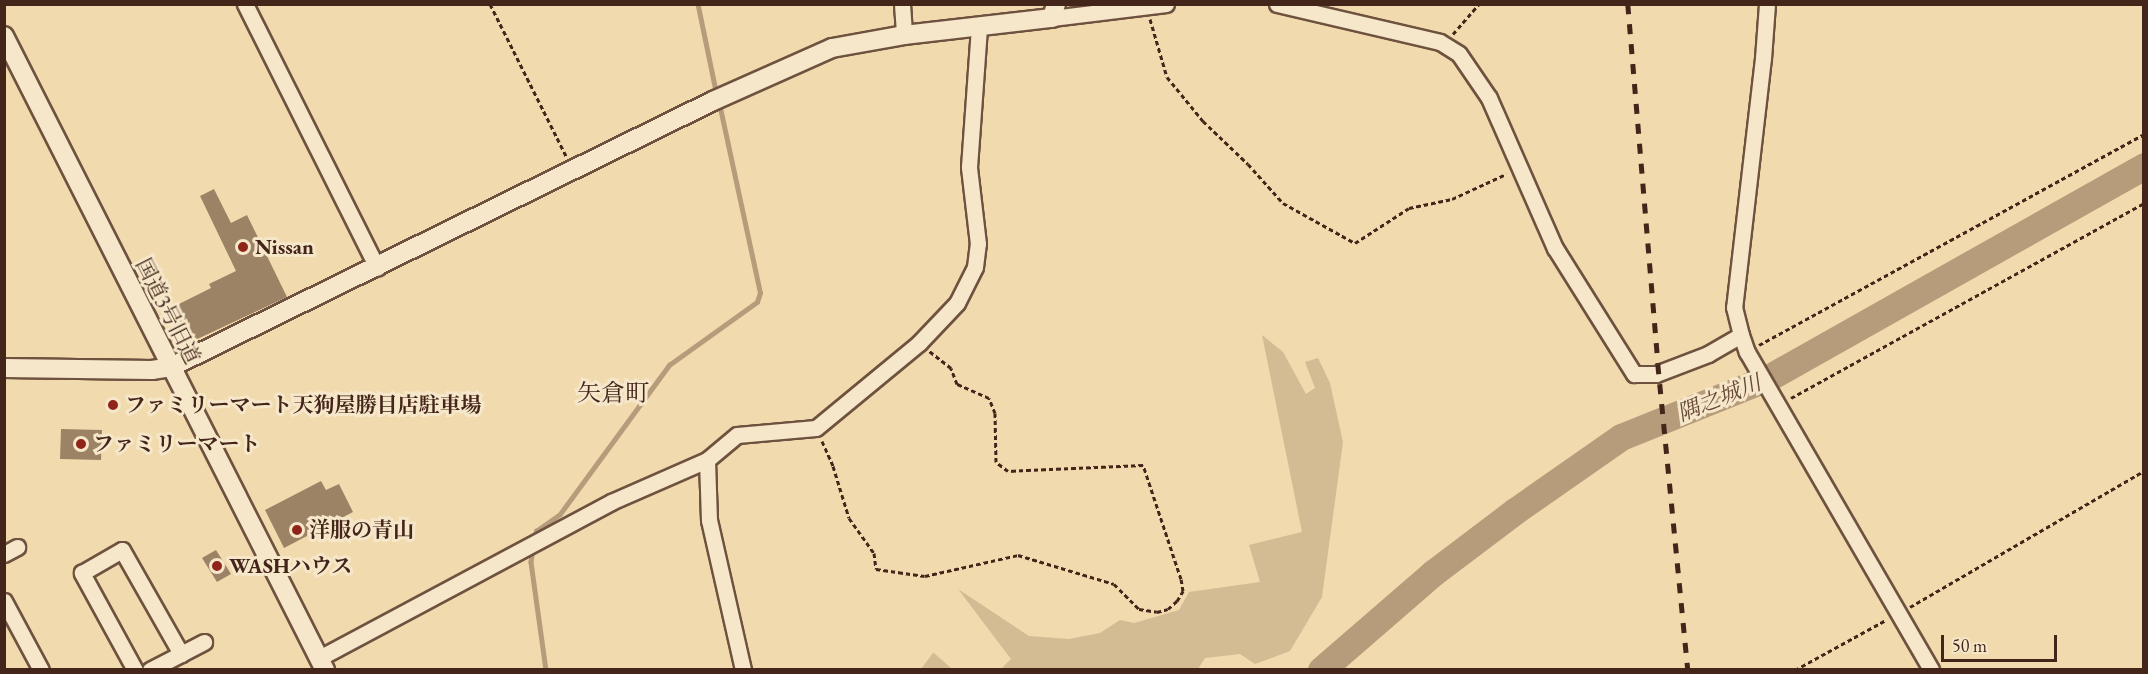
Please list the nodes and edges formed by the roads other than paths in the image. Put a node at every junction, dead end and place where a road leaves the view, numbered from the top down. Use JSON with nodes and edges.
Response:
{"nodes":[{"id":1,"x":245,"y":4,"type":"edge"},
{"id":2,"x":902,"y":4,"type":"edge"},
{"id":3,"x":1166,"y":4,"type":"edge"},
{"id":4,"x":1277,"y":4,"type":"edge"},
{"id":5,"x":1767,"y":4,"type":"edge"},
{"id":6,"x":1054,"y":11,"type":"edge"},
{"id":7,"x":979,"y":26,"type":"junction"},
{"id":8,"x":904,"y":35,"type":"junction"},
{"id":9,"x":4,"y":36,"type":"edge"},
{"id":10,"x":377,"y":268,"type":"junction"},
{"id":11,"x":1741,"y":335,"type":"junction"},
{"id":12,"x":171,"y":367,"type":"junction"},
{"id":13,"x":4,"y":368,"type":"edge"},
{"id":14,"x":706,"y":460,"type":"junction"},
{"id":15,"x":6,"y":609,"type":"edge"},
{"id":16,"x":204,"y":642,"type":"dead end"},
{"id":17,"x":181,"y":654,"type":"junction"},
{"id":18,"x":322,"y":664,"type":"edge"},
{"id":19,"x":41,"y":669,"type":"edge"},
{"id":20,"x":135,"y":669,"type":"edge"},
{"id":21,"x":150,"y":669,"type":"edge"},
{"id":22,"x":743,"y":669,"type":"edge"},
{"id":23,"x":1931,"y":669,"type":"edge"}],
"edges":[{"from":1,"to":10,"type":"street"},
{"from":2,"to":8,"type":"street"},
{"from":3,"to":6,"type":"street"},
{"from":4,"to":11,"type":"street"},
{"from":5,"to":11,"type":"street"},
{"from":6,"to":7,"type":"street"},
{"from":7,"to":8,"type":"street"},
{"from":7,"to":14,"type":"street"},
{"from":8,"to":10,"type":"street"},
{"from":9,"to":12,"type":"street","name":"国道3号旧道"},
{"from":10,"to":12,"type":"street"},
{"from":11,"to":23,"type":"street"},
{"from":12,"to":13,"type":"street"},
{"from":12,"to":18,"type":"street","name":"国道3号旧道"},
{"from":14,"to":18,"type":"street"},
{"from":14,"to":22,"type":"street"},
{"from":15,"to":19,"type":"street"},
{"from":16,"to":17,"type":"street"},
{"from":17,"to":20,"type":"street"},
{"from":17,"to":21,"type":"street"}]}
